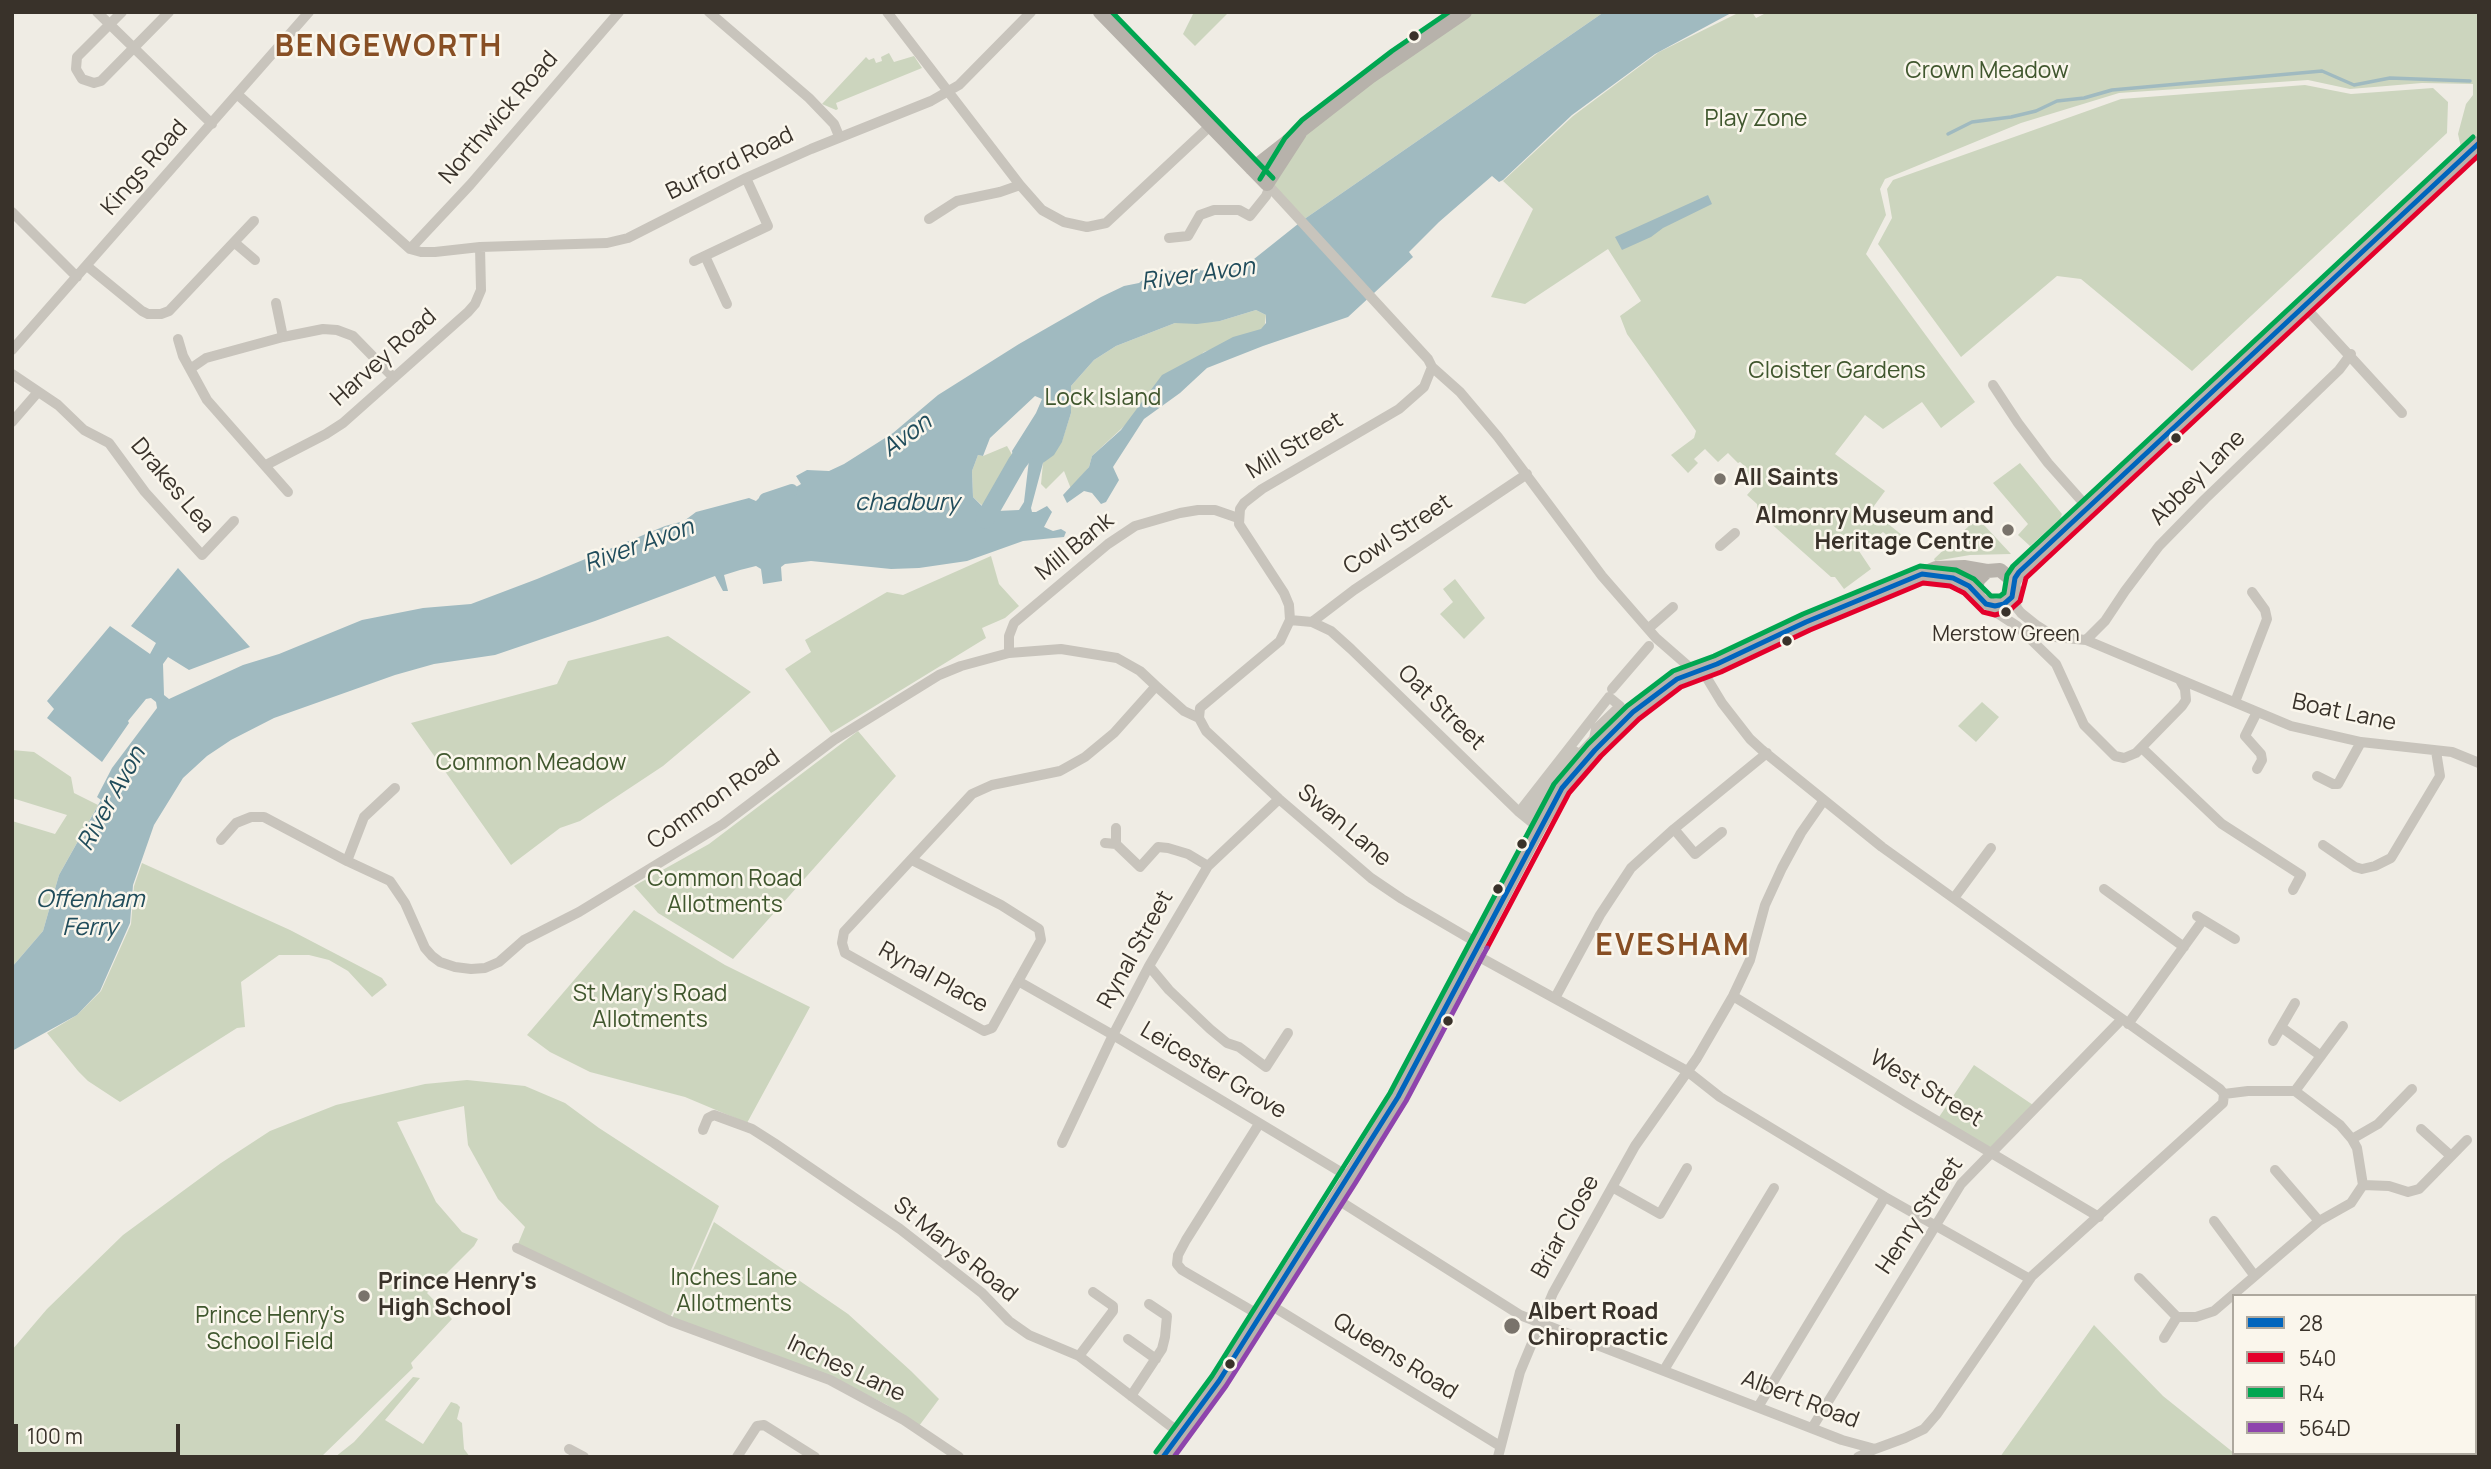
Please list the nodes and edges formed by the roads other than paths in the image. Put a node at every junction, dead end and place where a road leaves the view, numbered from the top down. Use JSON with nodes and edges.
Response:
{"nodes":[{"id":1,"x":97,"y":12,"type":"edge"},
{"id":2,"x":122,"y":12,"type":"edge"},
{"id":3,"x":169,"y":12,"type":"edge"},
{"id":4,"x":309,"y":12,"type":"edge"},
{"id":5,"x":619,"y":12,"type":"edge"},
{"id":6,"x":709,"y":12,"type":"edge"},
{"id":7,"x":887,"y":12,"type":"edge"},
{"id":8,"x":1031,"y":12,"type":"edge"},
{"id":9,"x":1100,"y":12,"type":"edge"},
{"id":10,"x":1465,"y":12,"type":"edge"},
{"id":11,"x":110,"y":25,"type":"junction"},
{"id":12,"x":134,"y":49,"type":"junction"},
{"id":13,"x":950,"y":91,"type":"junction"},
{"id":14,"x":237,"y":94,"type":"junction"},
{"id":15,"x":212,"y":124,"type":"junction"},
{"id":16,"x":1210,"y":126,"type":"junction"},
{"id":17,"x":1300,"y":133,"type":"junction"},
{"id":18,"x":839,"y":136,"type":"junction"},
{"id":19,"x":2478,"y":145,"type":"edge"},
{"id":20,"x":1252,"y":169,"type":"junction"},
{"id":21,"x":746,"y":178,"type":"junction"},
{"id":22,"x":1020,"y":185,"type":"junction"},
{"id":23,"x":1268,"y":185,"type":"junction"},
{"id":24,"x":12,"y":212,"type":"edge"},
{"id":25,"x":929,"y":219,"type":"dead end"},
{"id":26,"x":254,"y":221,"type":"dead end"},
{"id":27,"x":1169,"y":238,"type":"dead end"},
{"id":28,"x":235,"y":243,"type":"junction"},
{"id":29,"x":480,"y":247,"type":"junction"},
{"id":30,"x":410,"y":248,"type":"junction"},
{"id":31,"x":705,"y":256,"type":"junction"},
{"id":32,"x":255,"y":260,"type":"dead end"},
{"id":33,"x":694,"y":261,"type":"dead end"},
{"id":34,"x":87,"y":266,"type":"junction"},
{"id":35,"x":77,"y":277,"type":"junction"},
{"id":36,"x":276,"y":303,"type":"dead end"},
{"id":37,"x":727,"y":304,"type":"dead end"},
{"id":38,"x":2303,"y":305,"type":"junction"},
{"id":39,"x":282,"y":337,"type":"junction"},
{"id":40,"x":178,"y":339,"type":"dead end"},
{"id":41,"x":12,"y":350,"type":"edge"},
{"id":42,"x":2351,"y":355,"type":"junction"},
{"id":43,"x":1432,"y":366,"type":"junction"},
{"id":44,"x":190,"y":369,"type":"junction"},
{"id":45,"x":12,"y":374,"type":"edge"},
{"id":46,"x":394,"y":378,"type":"junction"},
{"id":47,"x":1993,"y":385,"type":"dead end"},
{"id":48,"x":38,"y":392,"type":"junction"},
{"id":49,"x":2402,"y":413,"type":"dead end"},
{"id":50,"x":12,"y":422,"type":"edge"},
{"id":51,"x":266,"y":464,"type":"junction"},
{"id":52,"x":1527,"y":474,"type":"junction"},
{"id":53,"x":288,"y":492,"type":"dead end"},
{"id":54,"x":2088,"y":508,"type":"junction"},
{"id":55,"x":1238,"y":518,"type":"junction"},
{"id":56,"x":234,"y":521,"type":"dead end"},
{"id":57,"x":1735,"y":533,"type":"dead end"},
{"id":58,"x":1720,"y":546,"type":"dead end"},
{"id":59,"x":2034,"y":559,"type":"junction"},
{"id":60,"x":1991,"y":570,"type":"junction"},
{"id":61,"x":1922,"y":575,"type":"junction"},
{"id":62,"x":2013,"y":588,"type":"junction"},
{"id":63,"x":2252,"y":592,"type":"dead end"},
{"id":64,"x":1978,"y":595,"type":"junction"},
{"id":65,"x":1995,"y":606,"type":"junction"},
{"id":66,"x":1673,"y":607,"type":"dead end"},
{"id":67,"x":1290,"y":620,"type":"junction"},
{"id":68,"x":1312,"y":622,"type":"junction"},
{"id":69,"x":1649,"y":628,"type":"junction"},
{"id":70,"x":2086,"y":640,"type":"junction"},
{"id":71,"x":1653,"y":642,"type":"junction"},
{"id":72,"x":1009,"y":653,"type":"junction"},
{"id":73,"x":1698,"y":671,"type":"junction"},
{"id":74,"x":2180,"y":680,"type":"junction"},
{"id":75,"x":1156,"y":686,"type":"junction"},
{"id":76,"x":2203,"y":690,"type":"junction"},
{"id":77,"x":1610,"y":693,"type":"junction"},
{"id":78,"x":2186,"y":700,"type":"junction"},
{"id":79,"x":2235,"y":702,"type":"junction"},
{"id":80,"x":2257,"y":712,"type":"junction"},
{"id":81,"x":1199,"y":718,"type":"junction"},
{"id":82,"x":2361,"y":742,"type":"junction"},
{"id":83,"x":2142,"y":748,"type":"junction"},
{"id":84,"x":2436,"y":751,"type":"junction"},
{"id":85,"x":1767,"y":753,"type":"junction"},
{"id":86,"x":2479,"y":763,"type":"edge"},
{"id":87,"x":2257,"y":769,"type":"dead end"},
{"id":88,"x":2317,"y":776,"type":"dead end"},
{"id":89,"x":395,"y":788,"type":"dead end"},
{"id":90,"x":1279,"y":799,"type":"junction"},
{"id":91,"x":1824,"y":800,"type":"junction"},
{"id":92,"x":1116,"y":828,"type":"dead end"},
{"id":93,"x":1539,"y":828,"type":"junction"},
{"id":94,"x":1674,"y":829,"type":"junction"},
{"id":95,"x":1722,"y":832,"type":"dead end"},
{"id":96,"x":221,"y":841,"type":"dead end"},
{"id":97,"x":2323,"y":845,"type":"dead end"},
{"id":98,"x":1991,"y":848,"type":"dead end"},
{"id":99,"x":347,"y":860,"type":"junction"},
{"id":100,"x":912,"y":860,"type":"junction"},
{"id":101,"x":1208,"y":866,"type":"junction"},
{"id":102,"x":2293,"y":890,"type":"dead end"},
{"id":103,"x":1954,"y":898,"type":"junction"},
{"id":104,"x":2102,"y":905,"type":"dead end"},
{"id":105,"x":2235,"y":939,"type":"dead end"},
{"id":106,"x":2184,"y":947,"type":"junction"},
{"id":107,"x":1476,"y":949,"type":"junction"},
{"id":108,"x":1149,"y":966,"type":"junction"},
{"id":109,"x":1018,"y":981,"type":"junction"},
{"id":110,"x":1733,"y":996,"type":"junction"},
{"id":111,"x":1555,"y":998,"type":"junction"},
{"id":112,"x":2295,"y":1003,"type":"dead end"},
{"id":113,"x":2125,"y":1021,"type":"junction"},
{"id":114,"x":2343,"y":1026,"type":"dead end"},
{"id":115,"x":2281,"y":1027,"type":"junction"},
{"id":116,"x":1288,"y":1033,"type":"dead end"},
{"id":117,"x":1112,"y":1035,"type":"junction"},
{"id":118,"x":2273,"y":1041,"type":"dead end"},
{"id":119,"x":2321,"y":1056,"type":"junction"},
{"id":120,"x":1687,"y":1071,"type":"junction"},
{"id":121,"x":2412,"y":1089,"type":"dead end"},
{"id":122,"x":2295,"y":1091,"type":"junction"},
{"id":123,"x":2224,"y":1094,"type":"junction"},
{"id":124,"x":1259,"y":1124,"type":"junction"},
{"id":125,"x":2421,"y":1129,"type":"dead end"},
{"id":126,"x":703,"y":1130,"type":"dead end"},
{"id":127,"x":2352,"y":1139,"type":"junction"},
{"id":128,"x":2467,"y":1140,"type":"dead end"},
{"id":129,"x":1062,"y":1143,"type":"dead end"},
{"id":130,"x":1991,"y":1152,"type":"junction"},
{"id":131,"x":2451,"y":1156,"type":"junction"},
{"id":132,"x":1687,"y":1168,"type":"dead end"},
{"id":133,"x":2275,"y":1170,"type":"dead end"},
{"id":134,"x":1349,"y":1177,"type":"junction"},
{"id":135,"x":2363,"y":1185,"type":"junction"},
{"id":136,"x":1612,"y":1187,"type":"junction"},
{"id":137,"x":1774,"y":1188,"type":"dead end"},
{"id":138,"x":1885,"y":1197,"type":"junction"},
{"id":139,"x":1335,"y":1198,"type":"junction"},
{"id":140,"x":2099,"y":1217,"type":"junction"},
{"id":141,"x":2214,"y":1221,"type":"dead end"},
{"id":142,"x":2319,"y":1221,"type":"junction"},
{"id":143,"x":1936,"y":1226,"type":"junction"},
{"id":144,"x":517,"y":1248,"type":"dead end"},
{"id":145,"x":2255,"y":1275,"type":"junction"},
{"id":146,"x":2139,"y":1278,"type":"dead end"},
{"id":147,"x":2030,"y":1279,"type":"junction"},
{"id":148,"x":1093,"y":1292,"type":"dead end"},
{"id":149,"x":2233,"y":1294,"type":"edge"},
{"id":150,"x":2232,"y":1295,"type":"edge"},
{"id":151,"x":1149,"y":1304,"type":"dead end"},
{"id":152,"x":1265,"y":1310,"type":"junction"},
{"id":153,"x":2177,"y":1317,"type":"junction"},
{"id":154,"x":1539,"y":1323,"type":"junction"},
{"id":155,"x":2164,"y":1338,"type":"dead end"},
{"id":156,"x":1128,"y":1339,"type":"dead end"},
{"id":157,"x":1079,"y":1356,"type":"junction"},
{"id":158,"x":1156,"y":1359,"type":"junction"},
{"id":159,"x":1664,"y":1370,"type":"junction"},
{"id":160,"x":1131,"y":1396,"type":"junction"},
{"id":161,"x":1758,"y":1407,"type":"junction"},
{"id":162,"x":1812,"y":1429,"type":"junction"},
{"id":163,"x":1181,"y":1434,"type":"junction"},
{"id":164,"x":569,"y":1449,"type":"dead end"},
{"id":165,"x":1875,"y":1449,"type":"junction"},
{"id":166,"x":1499,"y":1451,"type":"edge"},
{"id":167,"x":584,"y":1457,"type":"edge"},
{"id":168,"x":737,"y":1457,"type":"edge"},
{"id":169,"x":816,"y":1457,"type":"edge"},
{"id":170,"x":959,"y":1457,"type":"edge"},
{"id":171,"x":1163,"y":1457,"type":"edge"},
{"id":172,"x":1858,"y":1457,"type":"edge"}],
"edges":[{"from":1,"to":11,"type":"street"},
{"from":2,"to":11,"type":"street"},
{"from":3,"to":12,"type":"street"},
{"from":4,"to":14,"type":"street","name":"Kings Road"},
{"from":5,"to":30,"type":"street","name":"Northwick Road"},
{"from":6,"to":18,"type":"street"},
{"from":7,"to":13,"type":"street"},
{"from":8,"to":13,"type":"street","name":"Burford Road"},
{"from":9,"to":16,"type":"main road"},
{"from":10,"to":17,"type":"main road"},
{"from":11,"to":12,"type":"street"},
{"from":11,"to":12,"type":"street"},
{"from":12,"to":15,"type":"street"},
{"from":13,"to":18,"type":"street","name":"Burford Road"},
{"from":13,"to":22,"type":"street"},
{"from":14,"to":15,"type":"street","name":"Kings Road"},
{"from":14,"to":30,"type":"street"},
{"from":15,"to":34,"type":"street","name":"Kings Road"},
{"from":16,"to":20,"type":"main road"},
{"from":16,"to":22,"type":"street"},
{"from":17,"to":20,"type":"main road"},
{"from":17,"to":23,"type":"main road"},
{"from":18,"to":21,"type":"street","name":"Burford Road"},
{"from":19,"to":38,"type":"main road"},
{"from":20,"to":23,"type":"main road"},
{"from":21,"to":29,"type":"street","name":"Burford Road"},
{"from":21,"to":31,"type":"street"},
{"from":22,"to":25,"type":"street"},
{"from":23,"to":27,"type":"street"},
{"from":23,"to":43,"type":"street"},
{"from":24,"to":35,"type":"street"},
{"from":26,"to":28,"type":"street"},
{"from":28,"to":32,"type":"street"},
{"from":28,"to":34,"type":"street"},
{"from":29,"to":30,"type":"street","name":"Burford Road"},
{"from":29,"to":46,"type":"street","name":"Harvey Road"},
{"from":31,"to":33,"type":"street"},
{"from":31,"to":37,"type":"street"},
{"from":34,"to":35,"type":"street","name":"Kings Road"},
{"from":35,"to":41,"type":"street","name":"Kings Road"},
{"from":36,"to":39,"type":"street"},
{"from":38,"to":42,"type":"street"},
{"from":38,"to":54,"type":"main road"},
{"from":39,"to":44,"type":"street"},
{"from":39,"to":46,"type":"street"},
{"from":40,"to":44,"type":"street"},
{"from":42,"to":49,"type":"street"},
{"from":42,"to":70,"type":"street","name":"Abbey Lane"},
{"from":43,"to":52,"type":"street"},
{"from":43,"to":55,"type":"street","name":"Mill Street"},
{"from":44,"to":51,"type":"street"},
{"from":45,"to":48,"type":"street"},
{"from":46,"to":51,"type":"street","name":"Harvey Road"},
{"from":47,"to":54,"type":"street"},
{"from":48,"to":50,"type":"street"},
{"from":48,"to":56,"type":"street","name":"Drakes Lea"},
{"from":51,"to":53,"type":"street"},
{"from":52,"to":68,"type":"street","name":"Cowl Street"},
{"from":52,"to":69,"type":"street"},
{"from":54,"to":59,"type":"main road"},
{"from":55,"to":67,"type":"street"},
{"from":55,"to":72,"type":"street","name":"Mill Bank"},
{"from":57,"to":58,"type":"street"},
{"from":59,"to":60,"type":"main road"},
{"from":59,"to":62,"type":"main road"},
{"from":60,"to":61,"type":"main road"},
{"from":60,"to":62,"type":"main road"},
{"from":60,"to":64,"type":"main road"},
{"from":61,"to":64,"type":"main road"},
{"from":61,"to":73,"type":"main road"},
{"from":62,"to":65,"type":"main road"},
{"from":62,"to":70,"type":"street"},
{"from":63,"to":79,"type":"street"},
{"from":64,"to":65,"type":"main road"},
{"from":65,"to":83,"type":"street"},
{"from":66,"to":69,"type":"street"},
{"from":67,"to":68,"type":"street"},
{"from":67,"to":81,"type":"street"},
{"from":68,"to":93,"type":"street","name":"Oat Street"},
{"from":69,"to":71,"type":"street"},
{"from":70,"to":74,"type":"street"},
{"from":71,"to":73,"type":"street"},
{"from":71,"to":77,"type":"street"},
{"from":72,"to":75,"type":"street","name":"Common Road"},
{"from":72,"to":99,"type":"street","name":"Common Road"},
{"from":73,"to":85,"type":"street"},
{"from":73,"to":93,"type":"main road"},
{"from":74,"to":76,"type":"street"},
{"from":74,"to":78,"type":"street"},
{"from":75,"to":81,"type":"street"},
{"from":75,"to":100,"type":"street","name":"Rynal Place"},
{"from":76,"to":78,"type":"street"},
{"from":76,"to":79,"type":"street","name":"Boat Lane"},
{"from":77,"to":77,"type":"street"},
{"from":78,"to":83,"type":"street"},
{"from":79,"to":80,"type":"street","name":"Boat Lane"},
{"from":80,"to":82,"type":"street","name":"Boat Lane"},
{"from":80,"to":87,"type":"street"},
{"from":81,"to":90,"type":"street","name":"Swan Lane"},
{"from":82,"to":84,"type":"street","name":"Boat Lane"},
{"from":82,"to":88,"type":"street"},
{"from":83,"to":102,"type":"street"},
{"from":84,"to":86,"type":"street","name":"Boat Lane"},
{"from":84,"to":97,"type":"street"},
{"from":85,"to":91,"type":"street"},
{"from":85,"to":94,"type":"street"},
{"from":89,"to":99,"type":"street"},
{"from":90,"to":101,"type":"street","name":"Rynal Street"},
{"from":90,"to":107,"type":"street","name":"Swan Lane"},
{"from":91,"to":103,"type":"street"},
{"from":91,"to":110,"type":"street","name":"Briar Close"},
{"from":92,"to":101,"type":"street"},
{"from":93,"to":107,"type":"main road"},
{"from":94,"to":95,"type":"street"},
{"from":94,"to":111,"type":"street"},
{"from":96,"to":99,"type":"street"},
{"from":98,"to":103,"type":"street"},
{"from":100,"to":109,"type":"street","name":"Rynal Place"},
{"from":100,"to":109,"type":"street","name":"Rynal Place"},
{"from":101,"to":108,"type":"street","name":"Rynal Street"},
{"from":103,"to":113,"type":"street"},
{"from":104,"to":106,"type":"street"},
{"from":105,"to":106,"type":"street","name":"Henry Street"},
{"from":106,"to":113,"type":"street","name":"Henry Street"},
{"from":107,"to":111,"type":"street","name":"Swan Lane"},
{"from":107,"to":134,"type":"main road"},
{"from":108,"to":116,"type":"street"},
{"from":108,"to":117,"type":"street","name":"Rynal Street"},
{"from":109,"to":117,"type":"street","name":"Leicester Grove"},
{"from":110,"to":120,"type":"street","name":"Briar Close"},
{"from":110,"to":130,"type":"street","name":"West Street"},
{"from":111,"to":120,"type":"street","name":"Swan Lane"},
{"from":112,"to":115,"type":"street"},
{"from":113,"to":123,"type":"street"},
{"from":113,"to":130,"type":"street","name":"Henry Street"},
{"from":114,"to":119,"type":"street"},
{"from":115,"to":118,"type":"street"},
{"from":115,"to":119,"type":"street"},
{"from":117,"to":124,"type":"street","name":"Leicester Grove"},
{"from":117,"to":129,"type":"street","name":"Rynal Street"},
{"from":119,"to":122,"type":"street"},
{"from":120,"to":136,"type":"street","name":"Briar Close"},
{"from":120,"to":138,"type":"street","name":"Swan Lane"},
{"from":121,"to":127,"type":"street"},
{"from":122,"to":123,"type":"street"},
{"from":122,"to":127,"type":"street"},
{"from":123,"to":140,"type":"street","name":"Albert Road"},
{"from":124,"to":134,"type":"street","name":"Leicester Grove"},
{"from":124,"to":152,"type":"street","name":"Queens Road"},
{"from":125,"to":131,"type":"street"},
{"from":126,"to":157,"type":"street","name":"St Marys Road"},
{"from":127,"to":135,"type":"street"},
{"from":128,"to":131,"type":"street"},
{"from":130,"to":140,"type":"street","name":"West Street"},
{"from":130,"to":143,"type":"street","name":"Henry Street"},
{"from":131,"to":135,"type":"street"},
{"from":132,"to":136,"type":"street"},
{"from":133,"to":142,"type":"street"},
{"from":134,"to":139,"type":"main road"},
{"from":135,"to":142,"type":"street"},
{"from":136,"to":154,"type":"street","name":"Briar Close"},
{"from":137,"to":159,"type":"street"},
{"from":138,"to":143,"type":"street","name":"Swan Lane"},
{"from":138,"to":161,"type":"street"},
{"from":139,"to":152,"type":"main road"},
{"from":139,"to":154,"type":"street","name":"Albert Road"},
{"from":140,"to":147,"type":"street","name":"Albert Road"},
{"from":141,"to":145,"type":"street"},
{"from":142,"to":145,"type":"street"},
{"from":143,"to":147,"type":"street","name":"Swan Lane"},
{"from":143,"to":162,"type":"street","name":"Henry Street"},
{"from":144,"to":170,"type":"street","name":"Inches Lane"},
{"from":145,"to":149,"type":"street"},
{"from":146,"to":153,"type":"street"},
{"from":147,"to":165,"type":"street","name":"Albert Road"},
{"from":148,"to":157,"type":"street"},
{"from":150,"to":153,"type":"street"},
{"from":151,"to":158,"type":"street"},
{"from":152,"to":163,"type":"main road"},
{"from":152,"to":166,"type":"street","name":"Queens Road"},
{"from":153,"to":155,"type":"street"},
{"from":154,"to":159,"type":"street","name":"Albert Road"},
{"from":154,"to":166,"type":"street","name":"Briar Close"},
{"from":156,"to":158,"type":"street"},
{"from":157,"to":160,"type":"street","name":"St Marys Road"},
{"from":158,"to":160,"type":"street"},
{"from":159,"to":161,"type":"street","name":"Albert Road"},
{"from":160,"to":163,"type":"street","name":"St Marys Road"},
{"from":161,"to":162,"type":"street","name":"Albert Road"},
{"from":162,"to":165,"type":"street","name":"Albert Road"},
{"from":163,"to":171,"type":"main road"},
{"from":164,"to":167,"type":"street"},
{"from":165,"to":172,"type":"street"},
{"from":168,"to":169,"type":"street"}]}
